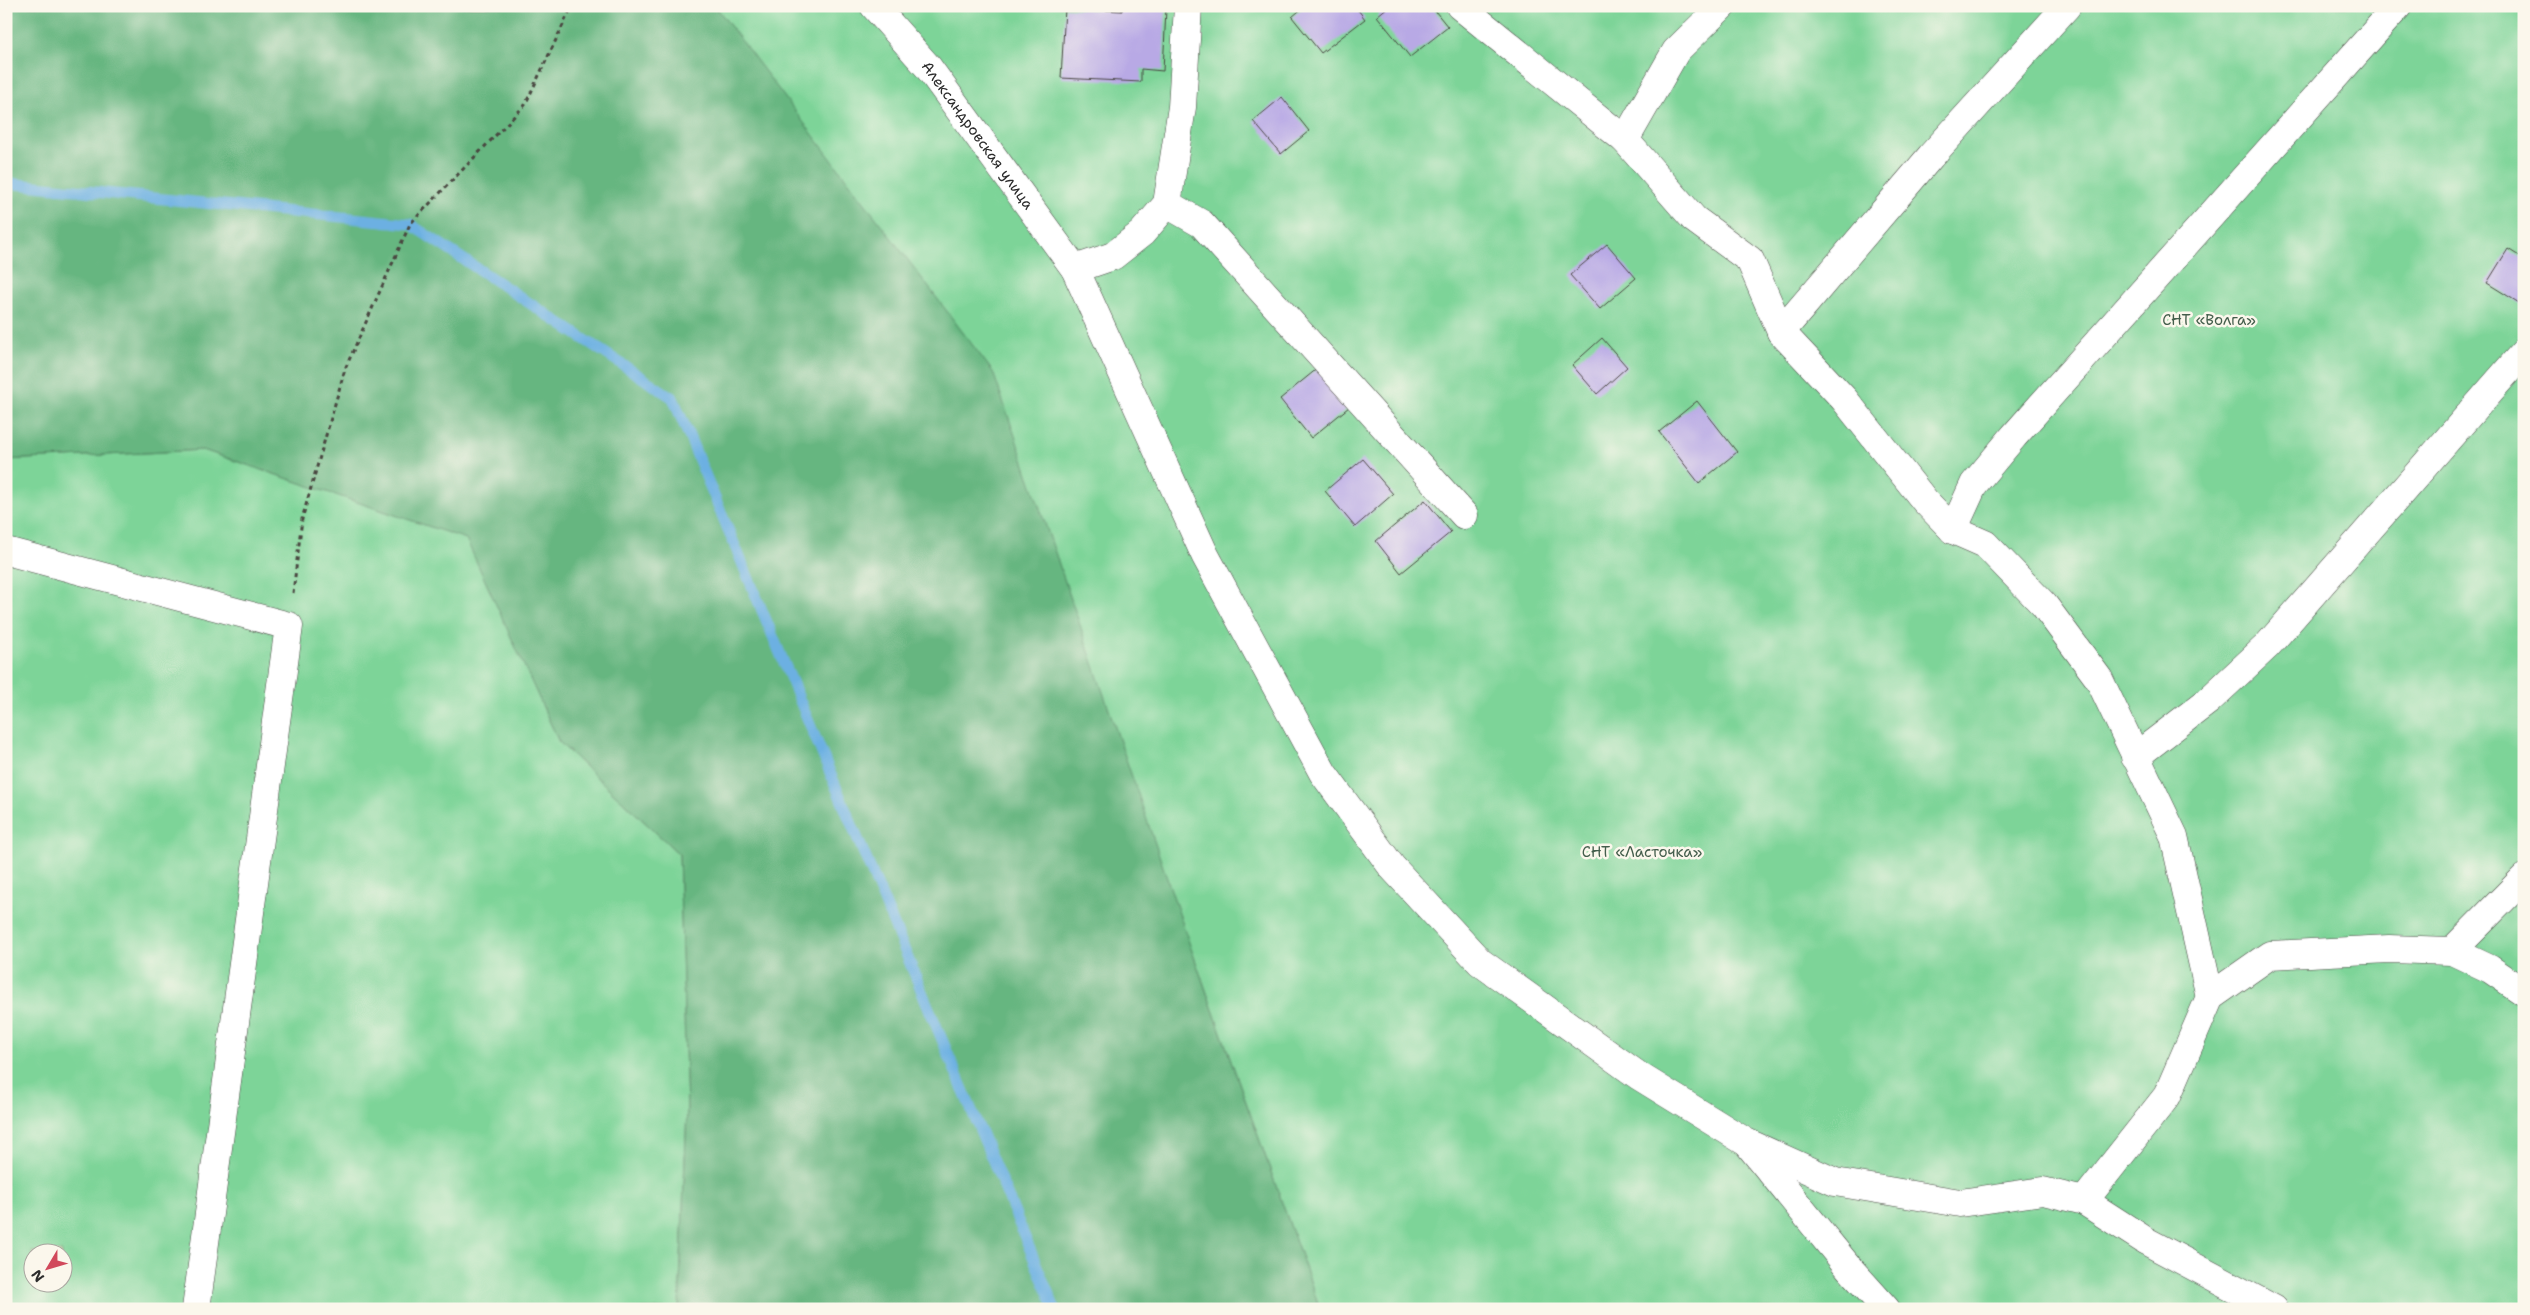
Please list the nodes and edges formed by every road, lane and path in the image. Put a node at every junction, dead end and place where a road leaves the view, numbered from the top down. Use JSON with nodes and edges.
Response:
{"nodes":[{"id":1,"x":572,"y":6,"type":"edge"},
{"id":2,"x":874,"y":6,"type":"edge"},
{"id":3,"x":1188,"y":6,"type":"edge"},
{"id":4,"x":1460,"y":6,"type":"edge"},
{"id":5,"x":1722,"y":6,"type":"edge"},
{"id":6,"x":2067,"y":6,"type":"edge"},
{"id":7,"x":2398,"y":6,"type":"edge"},
{"id":8,"x":1625,"y":140,"type":"junction"},
{"id":9,"x":1167,"y":204,"type":"junction"},
{"id":10,"x":1075,"y":269,"type":"junction"},
{"id":11,"x":1781,"y":332,"type":"junction"},
{"id":12,"x":2524,"y":352,"type":"edge"},
{"id":13,"x":1464,"y":515,"type":"dead end"},
{"id":14,"x":1953,"y":530,"type":"junction"},
{"id":15,"x":6,"y":551,"type":"edge"},
{"id":16,"x":289,"y":626,"type":"junction"},
{"id":17,"x":2135,"y":757,"type":"junction"},
{"id":18,"x":2524,"y":878,"type":"edge"},
{"id":19,"x":2452,"y":951,"type":"junction"},
{"id":20,"x":2524,"y":992,"type":"edge"},
{"id":21,"x":2210,"y":996,"type":"junction"},
{"id":22,"x":1746,"y":1142,"type":"junction"},
{"id":23,"x":2084,"y":1201,"type":"junction"},
{"id":24,"x":196,"y":1309,"type":"edge"},
{"id":25,"x":1886,"y":1309,"type":"edge"},
{"id":26,"x":2274,"y":1309,"type":"edge"}],
"edges":[{"from":1,"to":16,"type":"path"},
{"from":2,"to":10,"type":"street","name":"Александровская улица"},
{"from":3,"to":9,"type":"street"},
{"from":4,"to":8,"type":"street"},
{"from":5,"to":8,"type":"street"},
{"from":6,"to":11,"type":"street"},
{"from":7,"to":14,"type":"street"},
{"from":8,"to":11,"type":"street"},
{"from":9,"to":10,"type":"street"},
{"from":9,"to":13,"type":"street"},
{"from":10,"to":22,"type":"street","name":"Александровская улица"},
{"from":11,"to":14,"type":"street"},
{"from":12,"to":17,"type":"street"},
{"from":14,"to":17,"type":"street"},
{"from":15,"to":16,"type":"street"},
{"from":16,"to":24,"type":"street"},
{"from":17,"to":21,"type":"street"},
{"from":18,"to":19,"type":"street"},
{"from":19,"to":20,"type":"street"},
{"from":19,"to":21,"type":"street"},
{"from":21,"to":23,"type":"street"},
{"from":22,"to":23,"type":"street"},
{"from":22,"to":25,"type":"street"},
{"from":23,"to":26,"type":"street"}]}
